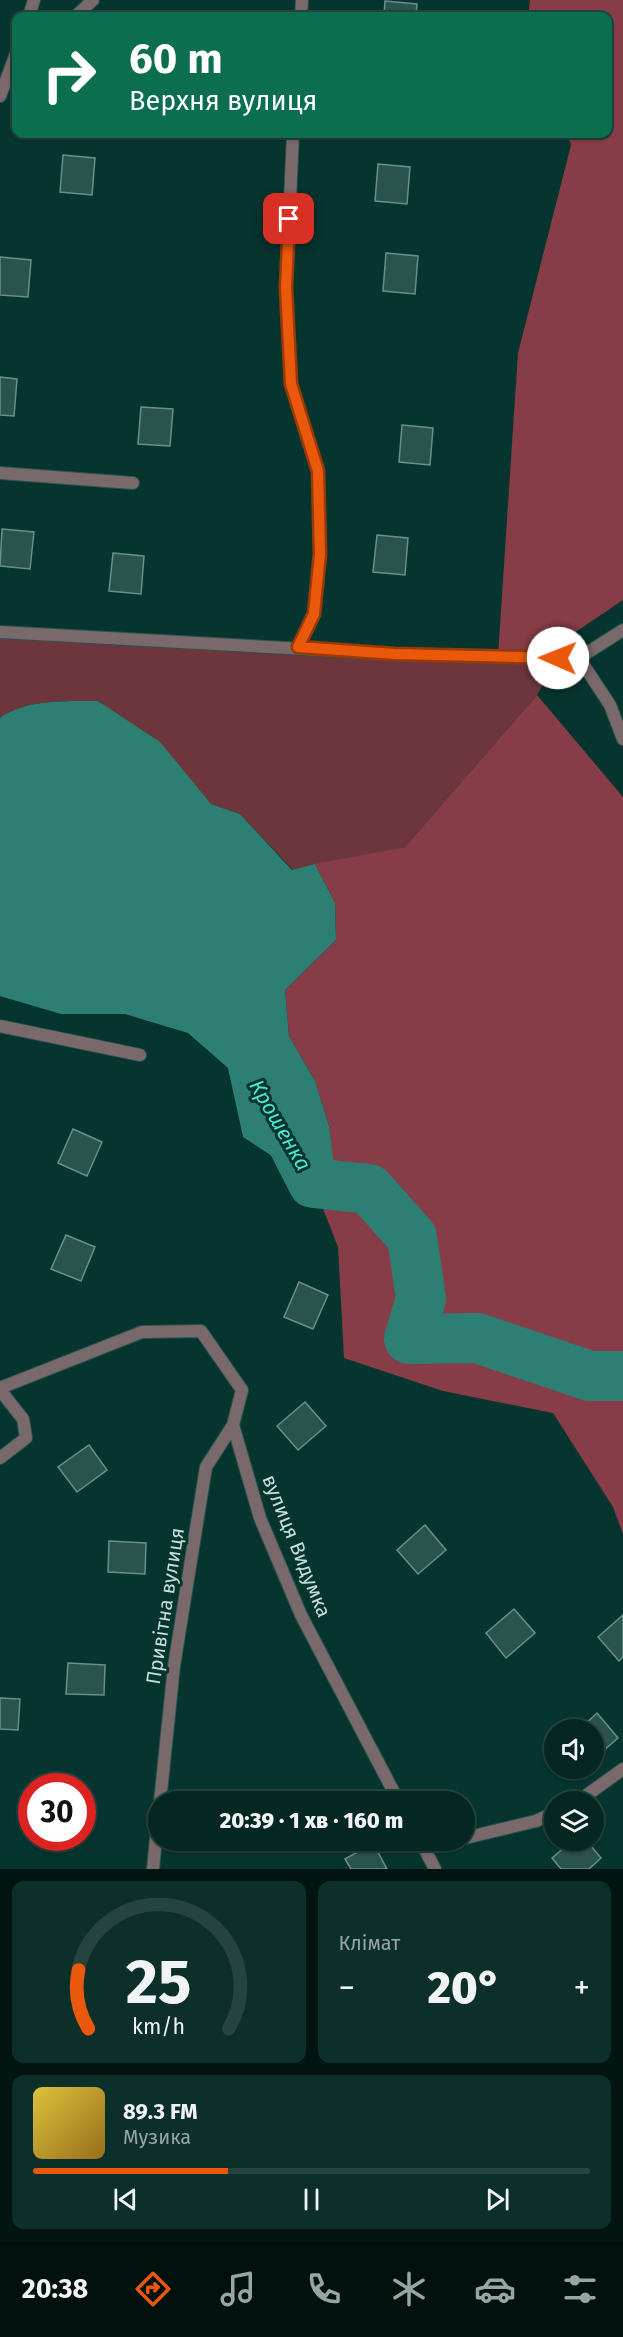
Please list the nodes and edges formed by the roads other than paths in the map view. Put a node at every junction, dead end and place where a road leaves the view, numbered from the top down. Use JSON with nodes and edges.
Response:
{"nodes":[{"id":1,"x":93,"y":0,"type":"edge"},
{"id":2,"x":80,"y":12,"type":"edge"},
{"id":3,"x":12,"y":64,"type":"edge"},
{"id":4,"x":0,"y":96,"type":"edge"},
{"id":5,"x":293,"y":138,"type":"edge"},
{"id":6,"x":0,"y":473,"type":"edge"},
{"id":7,"x":133,"y":483,"type":"dead end"},
{"id":8,"x":623,"y":630,"type":"edge"},
{"id":9,"x":0,"y":632,"type":"edge"},
{"id":10,"x":298,"y":647,"type":"junction"},
{"id":11,"x":579,"y":658,"type":"junction"},
{"id":12,"x":623,"y":739,"type":"edge"},
{"id":13,"x":0,"y":1026,"type":"edge"},
{"id":14,"x":140,"y":1055,"type":"dead end"},
{"id":15,"x":0,"y":1389,"type":"edge"},
{"id":16,"x":233,"y":1425,"type":"junction"},
{"id":17,"x":0,"y":1458,"type":"edge"},
{"id":18,"x":623,"y":1769,"type":"edge"},
{"id":19,"x":161,"y":1791,"type":"edge"},
{"id":20,"x":393,"y":1791,"type":"edge"},
{"id":21,"x":592,"y":1791,"type":"edge"},
{"id":22,"x":544,"y":1817,"type":"edge"},
{"id":23,"x":475,"y":1836,"type":"edge"},
{"id":24,"x":155,"y":1851,"type":"edge"},
{"id":25,"x":426,"y":1851,"type":"edge"},
{"id":26,"x":153,"y":1869,"type":"edge"},
{"id":27,"x":435,"y":1869,"type":"edge"}],
"edges":[{"from":1,"to":2,"type":"street"},
{"from":3,"to":4,"type":"street"},
{"from":5,"to":10,"type":"street"},
{"from":6,"to":7,"type":"street"},
{"from":8,"to":11,"type":"street"},
{"from":9,"to":10,"type":"street"},
{"from":10,"to":11,"type":"street"},
{"from":11,"to":12,"type":"street"},
{"from":13,"to":14,"type":"street"},
{"from":15,"to":16,"type":"street"},
{"from":15,"to":17,"type":"street"},
{"from":16,"to":19,"type":"street","name":"Привітна вулиця"},
{"from":16,"to":20,"type":"street","name":"вулиця Видумка"},
{"from":18,"to":21,"type":"street"},
{"from":22,"to":23,"type":"street"},
{"from":24,"to":26,"type":"street"},
{"from":25,"to":27,"type":"street"}]}
